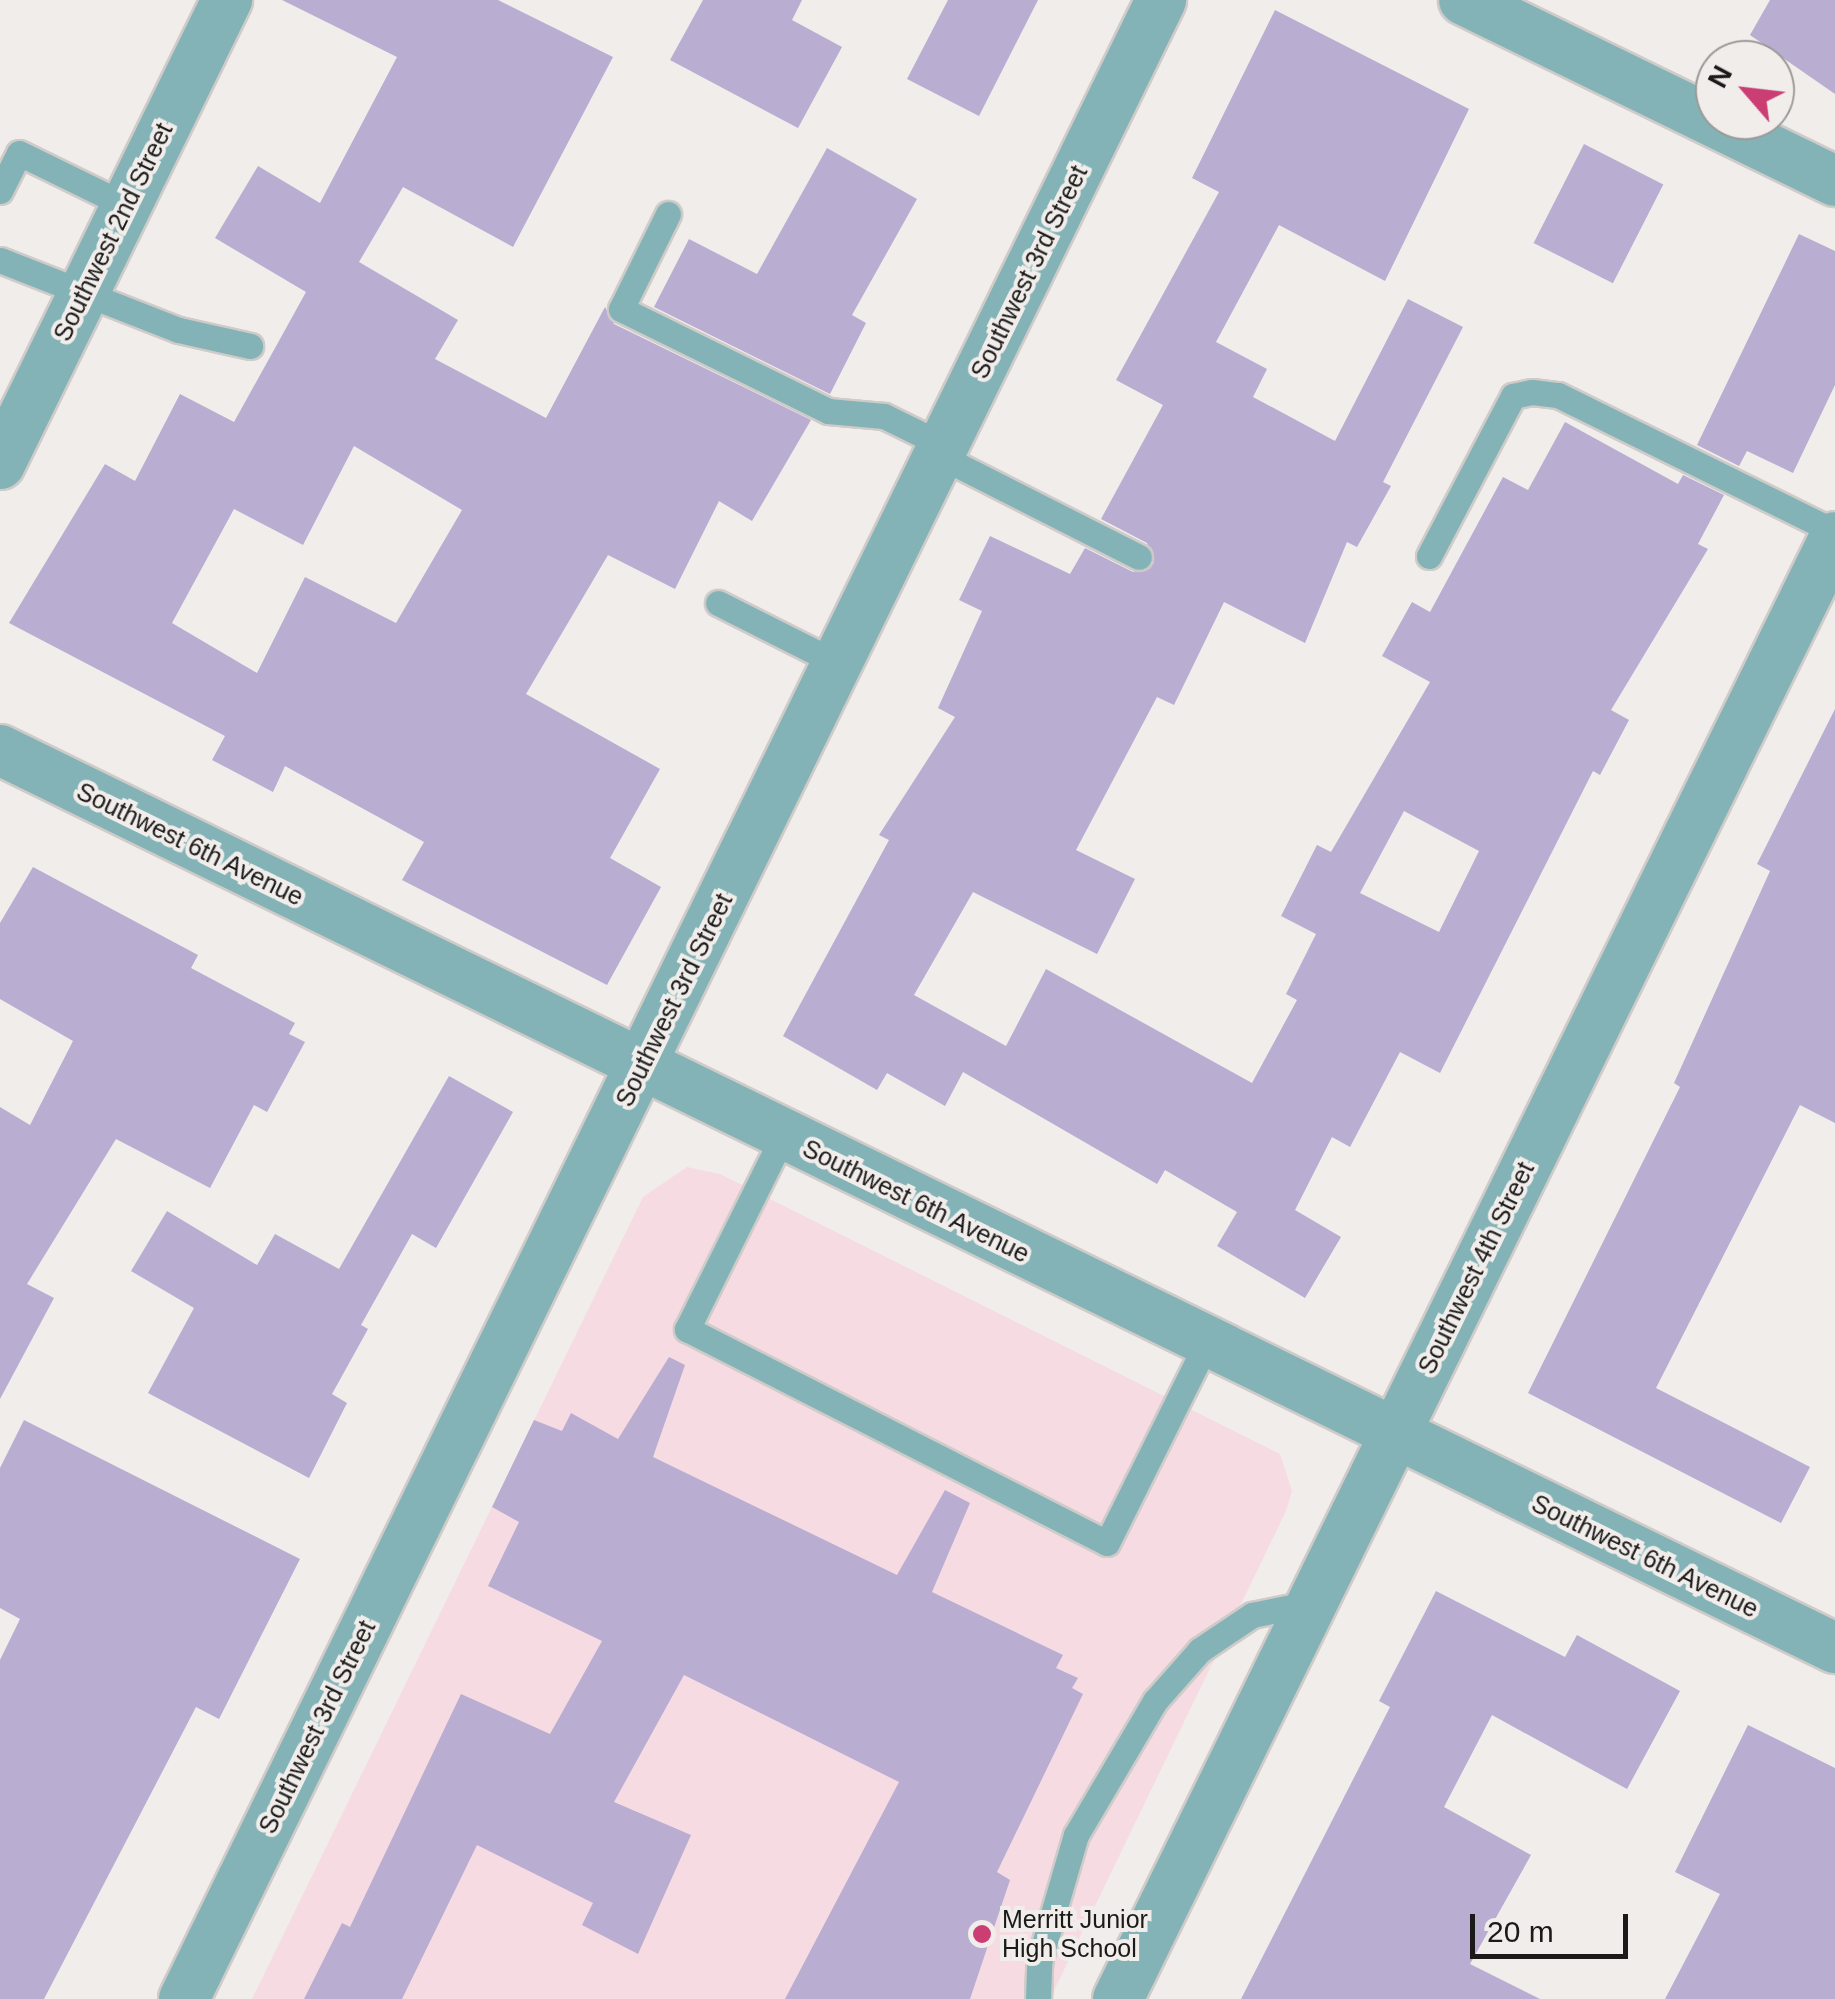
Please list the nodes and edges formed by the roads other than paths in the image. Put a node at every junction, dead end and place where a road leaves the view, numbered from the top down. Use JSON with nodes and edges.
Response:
{"nodes":[{"id":1,"x":227,"y":0,"type":"edge"},
{"id":2,"x":1161,"y":0,"type":"edge"},
{"id":3,"x":1464,"y":0,"type":"edge"},
{"id":4,"x":1835,"y":181,"type":"edge"},
{"id":5,"x":0,"y":191,"type":"edge"},
{"id":6,"x":126,"y":206,"type":"junction"},
{"id":7,"x":668,"y":214,"type":"dead end"},
{"id":8,"x":0,"y":260,"type":"edge"},
{"id":9,"x":84,"y":292,"type":"junction"},
{"id":10,"x":250,"y":346,"type":"dead end"},
{"id":11,"x":942,"y":451,"type":"junction"},
{"id":12,"x":0,"y":464,"type":"edge"},
{"id":13,"x":1835,"y":535,"type":"edge"},
{"id":14,"x":1429,"y":556,"type":"dead end"},
{"id":15,"x":1139,"y":557,"type":"dead end"},
{"id":16,"x":718,"y":602,"type":"dead end"},
{"id":17,"x":839,"y":664,"type":"junction"},
{"id":18,"x":0,"y":750,"type":"edge"},
{"id":19,"x":642,"y":1066,"type":"junction"},
{"id":20,"x":783,"y":1136,"type":"junction"},
{"id":21,"x":1207,"y":1342,"type":"junction"},
{"id":22,"x":1394,"y":1433,"type":"junction"},
{"id":23,"x":1312,"y":1603,"type":"junction"},
{"id":24,"x":1835,"y":1648,"type":"edge"},
{"id":25,"x":184,"y":1999,"type":"edge"},
{"id":26,"x":1038,"y":1999,"type":"edge"},
{"id":27,"x":1118,"y":1999,"type":"edge"}],
"edges":[{"from":1,"to":6,"type":"street","name":"Southwest 2nd Street"},
{"from":2,"to":11,"type":"street","name":"Southwest 3rd Street"},
{"from":3,"to":4,"type":"street"},
{"from":5,"to":6,"type":"lane"},
{"from":6,"to":9,"type":"street","name":"Southwest 2nd Street"},
{"from":7,"to":11,"type":"lane"},
{"from":8,"to":9,"type":"lane"},
{"from":9,"to":10,"type":"lane"},
{"from":9,"to":12,"type":"street","name":"Southwest 2nd Street"},
{"from":11,"to":15,"type":"lane"},
{"from":11,"to":17,"type":"street","name":"Southwest 3rd Street"},
{"from":13,"to":14,"type":"lane"},
{"from":13,"to":22,"type":"street","name":"Southwest 4th Street"},
{"from":16,"to":17,"type":"lane"},
{"from":17,"to":19,"type":"street","name":"Southwest 3rd Street"},
{"from":18,"to":19,"type":"street","name":"Southwest 6th Avenue"},
{"from":19,"to":20,"type":"street","name":"Southwest 6th Avenue"},
{"from":19,"to":25,"type":"street","name":"Southwest 3rd Street"},
{"from":20,"to":21,"type":"street","name":"Southwest 6th Avenue"},
{"from":20,"to":21,"type":"lane"},
{"from":21,"to":22,"type":"street","name":"Southwest 6th Avenue"},
{"from":22,"to":23,"type":"street","name":"Southwest 4th Street"},
{"from":22,"to":24,"type":"street","name":"Southwest 6th Avenue"},
{"from":23,"to":26,"type":"lane"},
{"from":23,"to":27,"type":"street","name":"Southwest 4th Street"}]}
